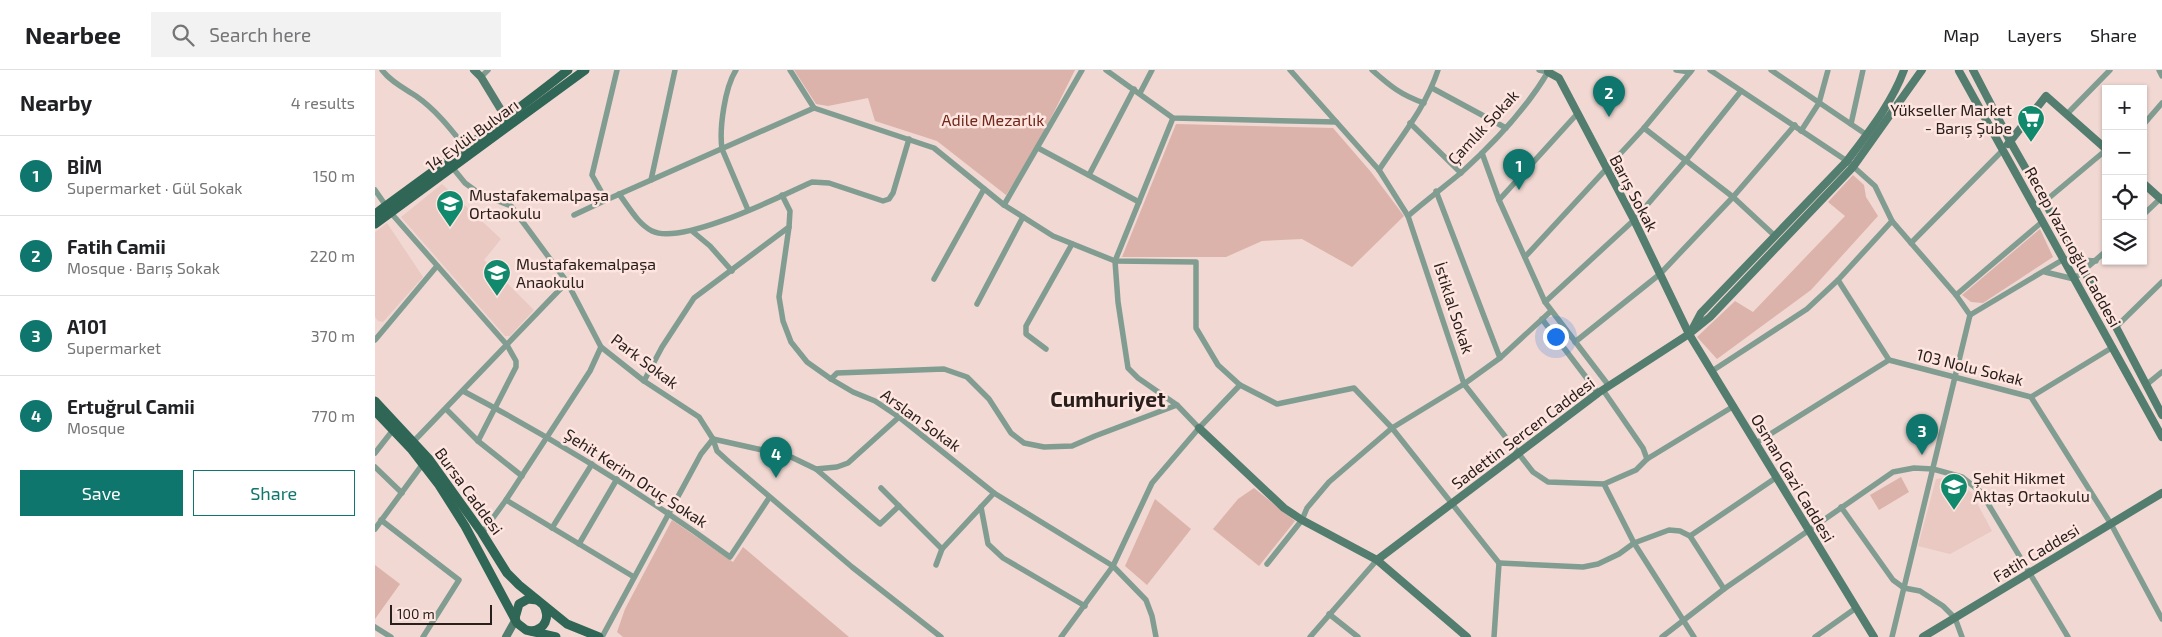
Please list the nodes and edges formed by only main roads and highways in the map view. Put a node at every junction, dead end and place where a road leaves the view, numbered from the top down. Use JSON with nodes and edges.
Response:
{"nodes":[{"id":1,"x":568,"y":70,"type":"edge"},
{"id":2,"x":585,"y":70,"type":"edge"},
{"id":3,"x":509,"y":123,"type":"junction"},
{"id":4,"x":389,"y":209,"type":"junction"},
{"id":5,"x":375,"y":214,"type":"edge"},
{"id":6,"x":375,"y":224,"type":"edge"},
{"id":7,"x":375,"y":401,"type":"edge"},
{"id":8,"x":375,"y":412,"type":"edge"},
{"id":9,"x":541,"y":603,"type":"junction"},
{"id":10,"x":516,"y":618,"type":"junction"},
{"id":11,"x":531,"y":631,"type":"junction"},
{"id":12,"x":557,"y":637,"type":"edge"},
{"id":13,"x":601,"y":637,"type":"edge"}],
"edges":[{"from":1,"to":3,"type":"main road","name":"14 Eylül Bulvarı"},
{"from":2,"to":3,"type":"main road","name":"14 Eylül Bulvarı"},
{"from":3,"to":4,"type":"main road","name":"14 Eylül Bulvarı"},
{"from":3,"to":4,"type":"main road","name":"14 Eylül Bulvarı"},
{"from":4,"to":5,"type":"main road","name":"14 Eylül Bulvarı"},
{"from":4,"to":6,"type":"main road","name":"14 Eylül Bulvarı"},
{"from":7,"to":9,"type":"main road","name":"Bursa Caddesi"},
{"from":8,"to":10,"type":"main road","name":"Bursa Caddesi"},
{"from":9,"to":10,"type":"main road"},
{"from":9,"to":11,"type":"main road"},
{"from":9,"to":13,"type":"main road","name":"Bursa Caddesi"},
{"from":10,"to":11,"type":"main road","name":"Bursa Caddesi"},
{"from":11,"to":12,"type":"main road","name":"Bursa Caddesi"}]}
